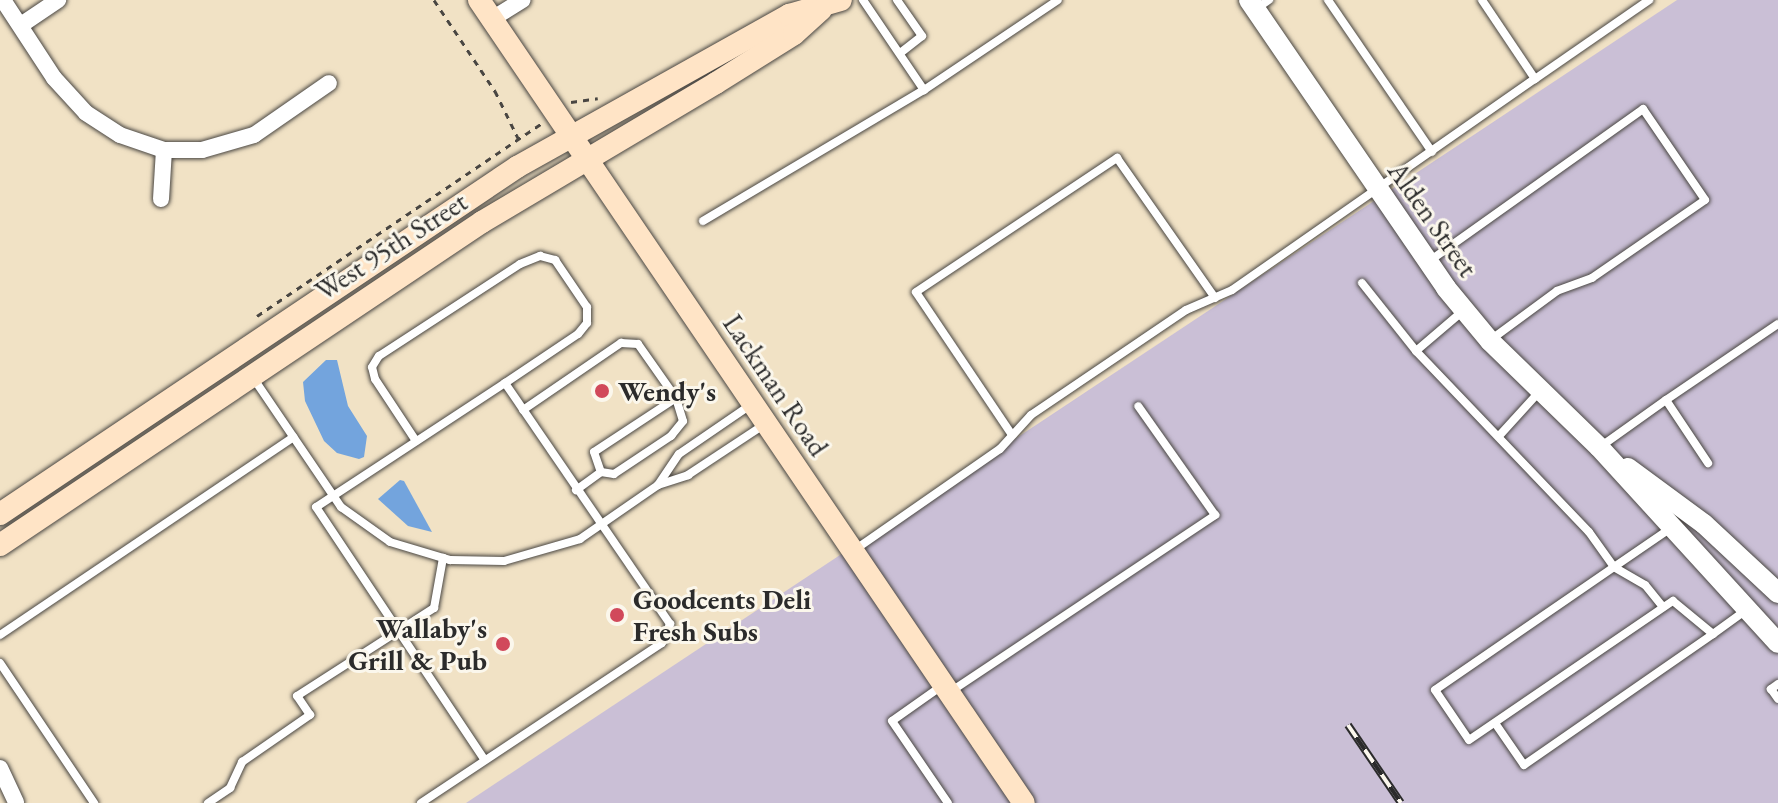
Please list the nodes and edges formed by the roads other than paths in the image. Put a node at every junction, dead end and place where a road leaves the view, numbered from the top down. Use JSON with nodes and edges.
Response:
{"nodes":[{"id":1,"x":3,"y":0,"type":"edge"},
{"id":2,"x":58,"y":0,"type":"edge"},
{"id":3,"x":479,"y":0,"type":"edge"},
{"id":4,"x":523,"y":0,"type":"edge"},
{"id":5,"x":863,"y":0,"type":"edge"},
{"id":6,"x":897,"y":0,"type":"edge"},
{"id":7,"x":1058,"y":0,"type":"edge"},
{"id":8,"x":1328,"y":0,"type":"edge"},
{"id":9,"x":1482,"y":0,"type":"edge"},
{"id":10,"x":1649,"y":0,"type":"edge"},
{"id":11,"x":1258,"y":3,"type":"edge"},
{"id":12,"x":831,"y":5,"type":"edge"},
{"id":13,"x":492,"y":19,"type":"junction"},
{"id":14,"x":21,"y":25,"type":"junction"},
{"id":15,"x":900,"y":53,"type":"junction"},
{"id":16,"x":1535,"y":79,"type":"junction"},
{"id":17,"x":329,"y":83,"type":"dead end"},
{"id":18,"x":924,"y":90,"type":"junction"},
{"id":19,"x":571,"y":136,"type":"junction"},
{"id":20,"x":164,"y":150,"type":"junction"},
{"id":21,"x":1432,"y":152,"type":"junction"},
{"id":22,"x":588,"y":160,"type":"junction"},
{"id":23,"x":1378,"y":190,"type":"junction"},
{"id":24,"x":161,"y":199,"type":"dead end"},
{"id":25,"x":703,"y":221,"type":"dead end"},
{"id":26,"x":1428,"y":263,"type":"junction"},
{"id":27,"x":1362,"y":283,"type":"dead end"},
{"id":28,"x":1215,"y":298,"type":"junction"},
{"id":29,"x":1464,"y":310,"type":"junction"},
{"id":30,"x":1778,"y":324,"type":"edge"},
{"id":31,"x":1490,"y":341,"type":"junction"},
{"id":32,"x":1416,"y":351,"type":"junction"},
{"id":33,"x":252,"y":375,"type":"junction"},
{"id":34,"x":505,"y":383,"type":"junction"},
{"id":35,"x":1540,"y":391,"type":"junction"},
{"id":36,"x":676,"y":398,"type":"junction"},
{"id":37,"x":1666,"y":400,"type":"junction"},
{"id":38,"x":752,"y":404,"type":"junction"},
{"id":39,"x":1138,"y":406,"type":"dead end"},
{"id":40,"x":523,"y":410,"type":"junction"},
{"id":41,"x":765,"y":424,"type":"junction"},
{"id":42,"x":1012,"y":435,"type":"junction"},
{"id":43,"x":1499,"y":436,"type":"junction"},
{"id":44,"x":293,"y":437,"type":"junction"},
{"id":45,"x":416,"y":441,"type":"junction"},
{"id":46,"x":1599,"y":447,"type":"junction"},
{"id":47,"x":1708,"y":463,"type":"dead end"},
{"id":48,"x":601,"y":472,"type":"junction"},
{"id":49,"x":658,"y":485,"type":"junction"},
{"id":50,"x":576,"y":490,"type":"junction"},
{"id":51,"x":334,"y":496,"type":"junction"},
{"id":52,"x":0,"y":514,"type":"edge"},
{"id":53,"x":603,"y":527,"type":"junction"},
{"id":54,"x":1671,"y":528,"type":"junction"},
{"id":55,"x":0,"y":545,"type":"edge"},
{"id":56,"x":853,"y":551,"type":"junction"},
{"id":57,"x":443,"y":558,"type":"junction"},
{"id":58,"x":1614,"y":567,"type":"junction"},
{"id":59,"x":1778,"y":593,"type":"edge"},
{"id":60,"x":1663,"y":607,"type":"junction"},
{"id":61,"x":1749,"y":609,"type":"junction"},
{"id":62,"x":398,"y":629,"type":"junction"},
{"id":63,"x":1713,"y":634,"type":"junction"},
{"id":64,"x":0,"y":635,"type":"edge"},
{"id":65,"x":1778,"y":643,"type":"edge"},
{"id":66,"x":0,"y":663,"type":"edge"},
{"id":67,"x":1778,"y":684,"type":"edge"},
{"id":68,"x":946,"y":689,"type":"junction"},
{"id":69,"x":1778,"y":699,"type":"edge"},
{"id":70,"x":1495,"y":723,"type":"junction"},
{"id":71,"x":485,"y":760,"type":"junction"},
{"id":72,"x":0,"y":768,"type":"edge"},
{"id":73,"x":16,"y":803,"type":"edge"},
{"id":74,"x":94,"y":803,"type":"edge"},
{"id":75,"x":208,"y":803,"type":"edge"},
{"id":76,"x":421,"y":803,"type":"edge"},
{"id":77,"x":948,"y":803,"type":"edge"},
{"id":78,"x":1024,"y":803,"type":"edge"}],
"edges":[{"from":1,"to":14,"type":"street"},
{"from":2,"to":14,"type":"street"},
{"from":3,"to":13,"type":"main road","name":"Lackman Road"},
{"from":4,"to":13,"type":"street"},
{"from":5,"to":15,"type":"lane"},
{"from":6,"to":15,"type":"lane"},
{"from":7,"to":18,"type":"lane"},
{"from":8,"to":21,"type":"lane"},
{"from":9,"to":16,"type":"lane"},
{"from":10,"to":16,"type":"lane"},
{"from":11,"to":23,"type":"street","name":"Alden Street"},
{"from":12,"to":19,"type":"main road","name":"West 95th Street"},
{"from":12,"to":22,"type":"main road","name":"West 95th Street"},
{"from":13,"to":19,"type":"main road","name":"Lackman Road"},
{"from":14,"to":20,"type":"street"},
{"from":15,"to":18,"type":"lane"},
{"from":16,"to":21,"type":"lane"},
{"from":17,"to":20,"type":"street"},
{"from":18,"to":25,"type":"lane"},
{"from":19,"to":22,"type":"main road","name":"Lackman Road"},
{"from":19,"to":52,"type":"main road","name":"West 95th Street"},
{"from":20,"to":24,"type":"street"},
{"from":21,"to":23,"type":"lane"},
{"from":22,"to":33,"type":"main road","name":"West 95th Street"},
{"from":22,"to":38,"type":"main road","name":"Lackman Road"},
{"from":23,"to":26,"type":"street","name":"Alden Street"},
{"from":23,"to":28,"type":"lane"},
{"from":26,"to":29,"type":"street","name":"Alden Street"},
{"from":26,"to":31,"type":"lane"},
{"from":27,"to":32,"type":"lane"},
{"from":28,"to":42,"type":"lane"},
{"from":28,"to":42,"type":"lane"},
{"from":29,"to":31,"type":"street","name":"Alden Street"},
{"from":29,"to":32,"type":"lane"},
{"from":30,"to":37,"type":"lane"},
{"from":31,"to":35,"type":"street","name":"Alden Street"},
{"from":32,"to":43,"type":"lane"},
{"from":33,"to":44,"type":"lane"},
{"from":33,"to":55,"type":"main road","name":"West 95th Street"},
{"from":34,"to":40,"type":"lane"},
{"from":34,"to":45,"type":"lane"},
{"from":34,"to":45,"type":"lane"},
{"from":35,"to":43,"type":"lane"},
{"from":35,"to":46,"type":"street","name":"Alden Street"},
{"from":36,"to":40,"type":"lane"},
{"from":36,"to":48,"type":"lane"},
{"from":36,"to":48,"type":"lane"},
{"from":37,"to":46,"type":"lane"},
{"from":37,"to":47,"type":"lane"},
{"from":38,"to":41,"type":"main road","name":"Lackman Road"},
{"from":38,"to":49,"type":"lane"},
{"from":39,"to":68,"type":"lane"},
{"from":40,"to":50,"type":"lane"},
{"from":41,"to":49,"type":"lane"},
{"from":41,"to":56,"type":"main road","name":"Lackman Road"},
{"from":42,"to":56,"type":"lane"},
{"from":43,"to":58,"type":"lane"},
{"from":44,"to":51,"type":"lane"},
{"from":44,"to":64,"type":"lane"},
{"from":45,"to":51,"type":"lane"},
{"from":46,"to":54,"type":"street","name":"Alden Street"},
{"from":46,"to":59,"type":"street","name":"Alden Street"},
{"from":48,"to":50,"type":"lane"},
{"from":49,"to":53,"type":"lane"},
{"from":50,"to":53,"type":"lane"},
{"from":51,"to":57,"type":"lane"},
{"from":51,"to":62,"type":"lane"},
{"from":53,"to":57,"type":"lane"},
{"from":53,"to":71,"type":"lane"},
{"from":54,"to":58,"type":"lane"},
{"from":54,"to":61,"type":"street","name":"Alden Street"},
{"from":56,"to":68,"type":"main road","name":"Lackman Road"},
{"from":57,"to":62,"type":"lane"},
{"from":58,"to":60,"type":"lane"},
{"from":58,"to":70,"type":"lane"},
{"from":60,"to":63,"type":"lane"},
{"from":60,"to":70,"type":"lane"},
{"from":61,"to":63,"type":"lane"},
{"from":61,"to":65,"type":"street","name":"Alden Street"},
{"from":62,"to":71,"type":"lane"},
{"from":62,"to":75,"type":"lane"},
{"from":63,"to":70,"type":"lane"},
{"from":66,"to":74,"type":"lane"},
{"from":67,"to":69,"type":"lane"},
{"from":68,"to":77,"type":"lane"},
{"from":68,"to":78,"type":"main road","name":"Lackman Road"},
{"from":71,"to":76,"type":"lane"},
{"from":72,"to":73,"type":"street"}]}
